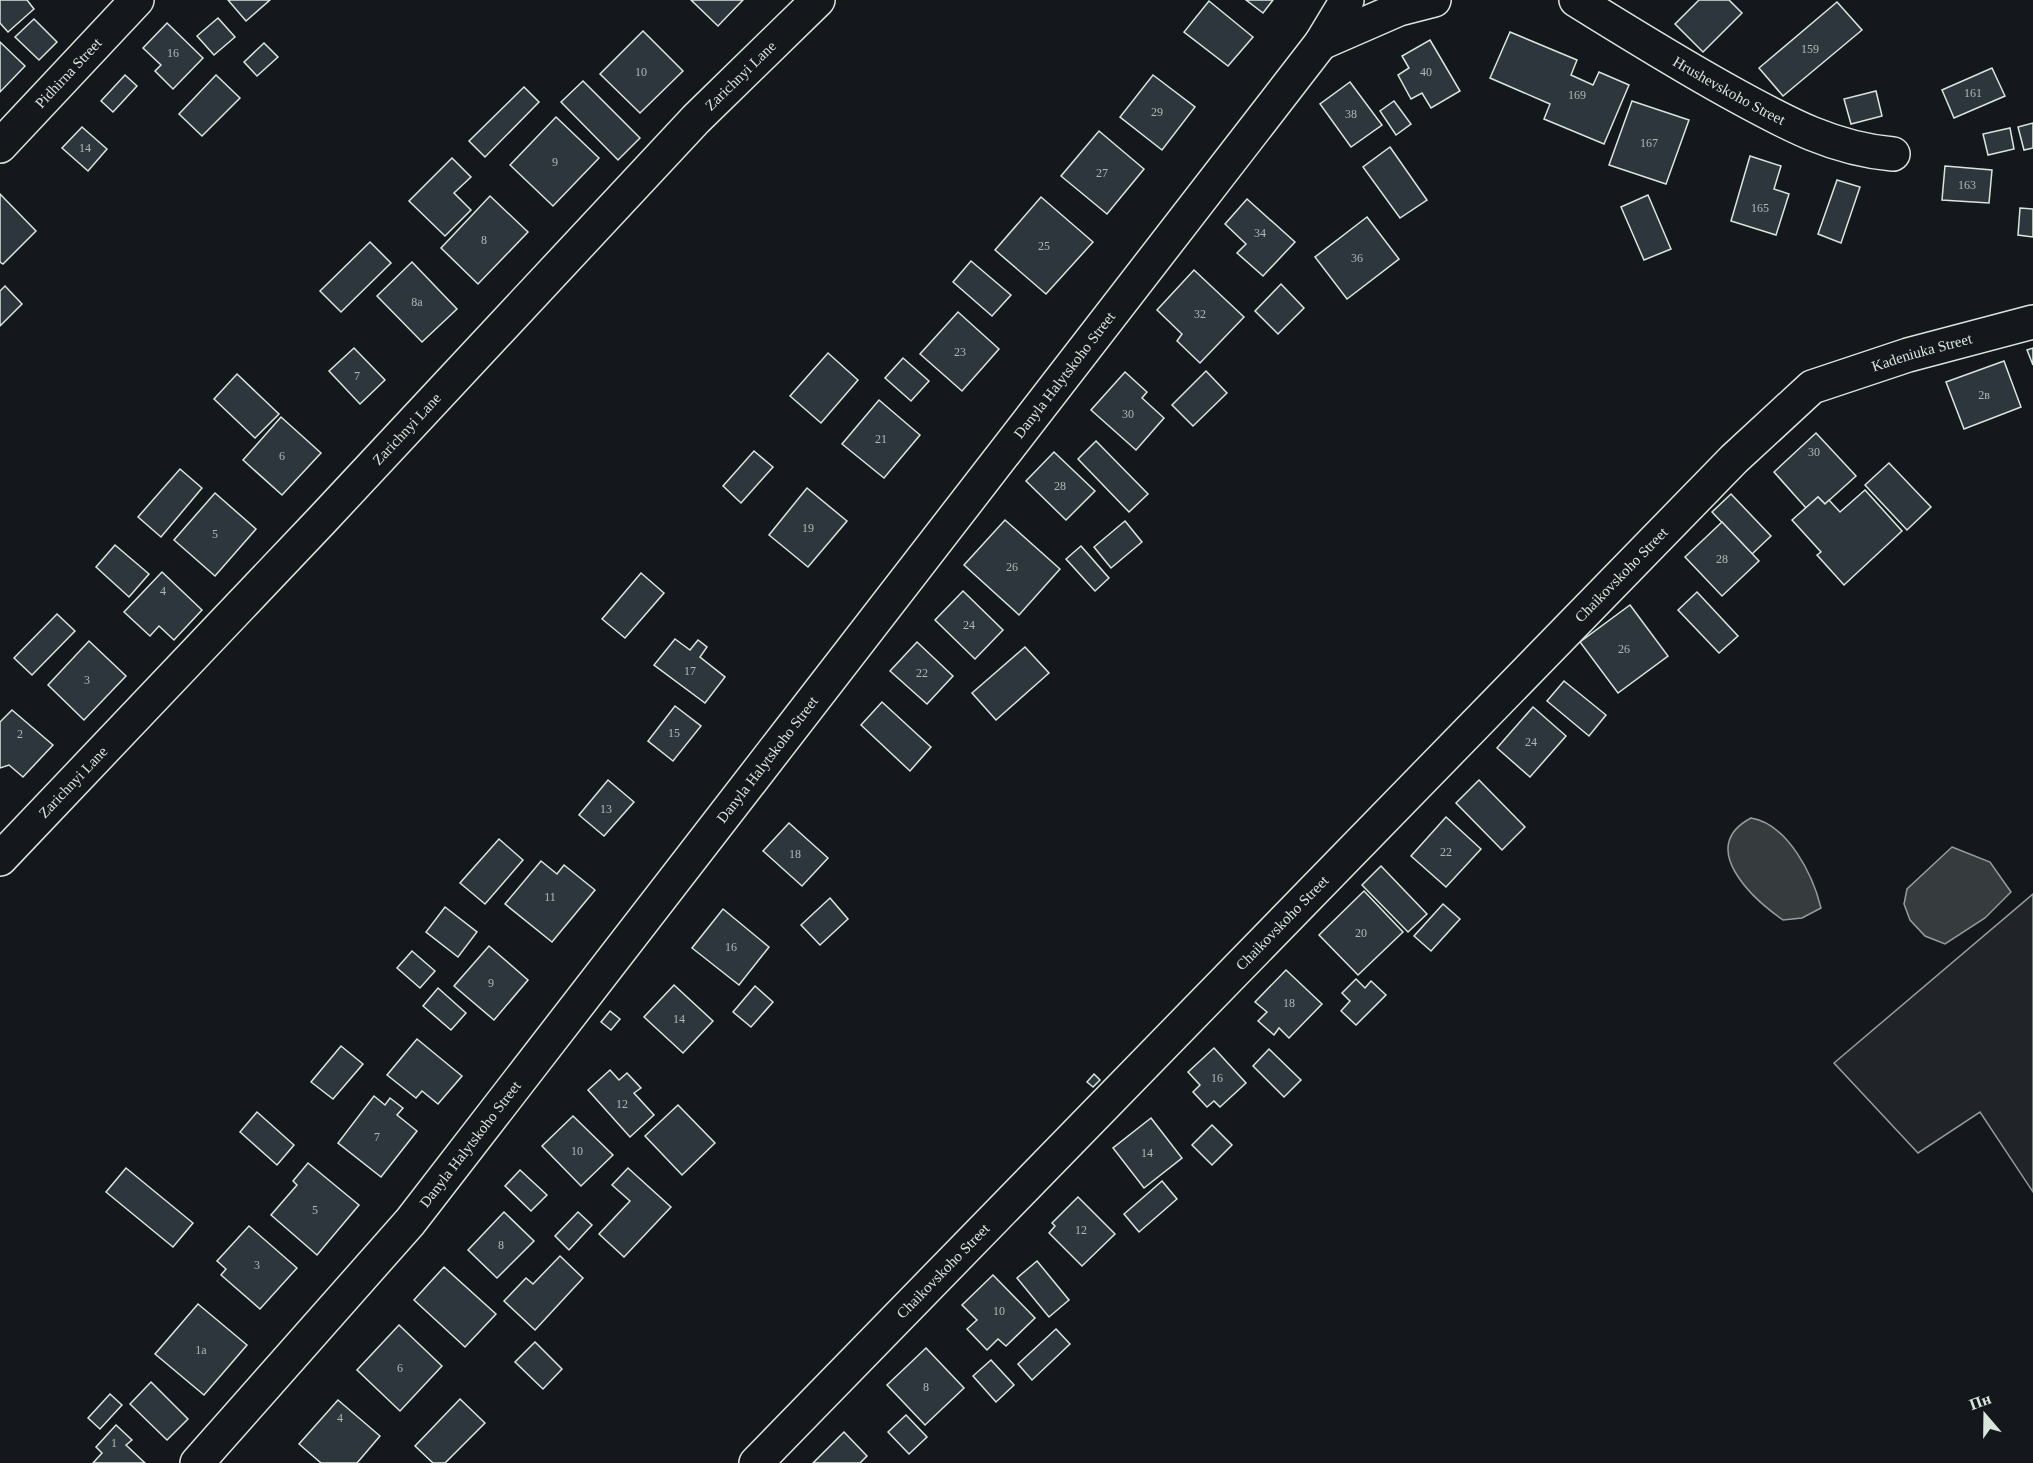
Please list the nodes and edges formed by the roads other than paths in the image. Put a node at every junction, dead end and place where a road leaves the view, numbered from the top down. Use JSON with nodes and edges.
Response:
{"nodes":[{"id":1,"x":137,"y":0,"type":"edge"},
{"id":2,"x":818,"y":0,"type":"edge"},
{"id":3,"x":1347,"y":0,"type":"edge"},
{"id":4,"x":1434,"y":0,"type":"edge"},
{"id":5,"x":1576,"y":0,"type":"edge"},
{"id":6,"x":1321,"y":43,"type":"junction"},
{"id":7,"x":0,"y":146,"type":"edge"},
{"id":8,"x":1893,"y":154,"type":"dead end"},
{"id":9,"x":2033,"y":322,"type":"edge"},
{"id":10,"x":1812,"y":387,"type":"joint"},
{"id":11,"x":0,"y":859,"type":"edge"},
{"id":12,"x":197,"y":1463,"type":"edge"},
{"id":13,"x":756,"y":1463,"type":"edge"}],
"edges":[{"from":1,"to":7,"type":"street","name":"Pidhirna Street"},
{"from":2,"to":11,"type":"street","name":"Zarichnyi Lane"},
{"from":3,"to":6,"type":"street","name":"Danylа Halytskoho Street"},
{"from":4,"to":6,"type":"street","name":"Danylа Halytskoho Street"},
{"from":5,"to":8,"type":"street","name":"Hrushevskoho Street"},
{"from":6,"to":12,"type":"street","name":"Danylа Halytskoho Street"},
{"from":9,"to":10,"type":"street","name":"Kadeniuka Street"},
{"from":10,"to":13,"type":"street","name":"Chaikovskoho Street"}]}
